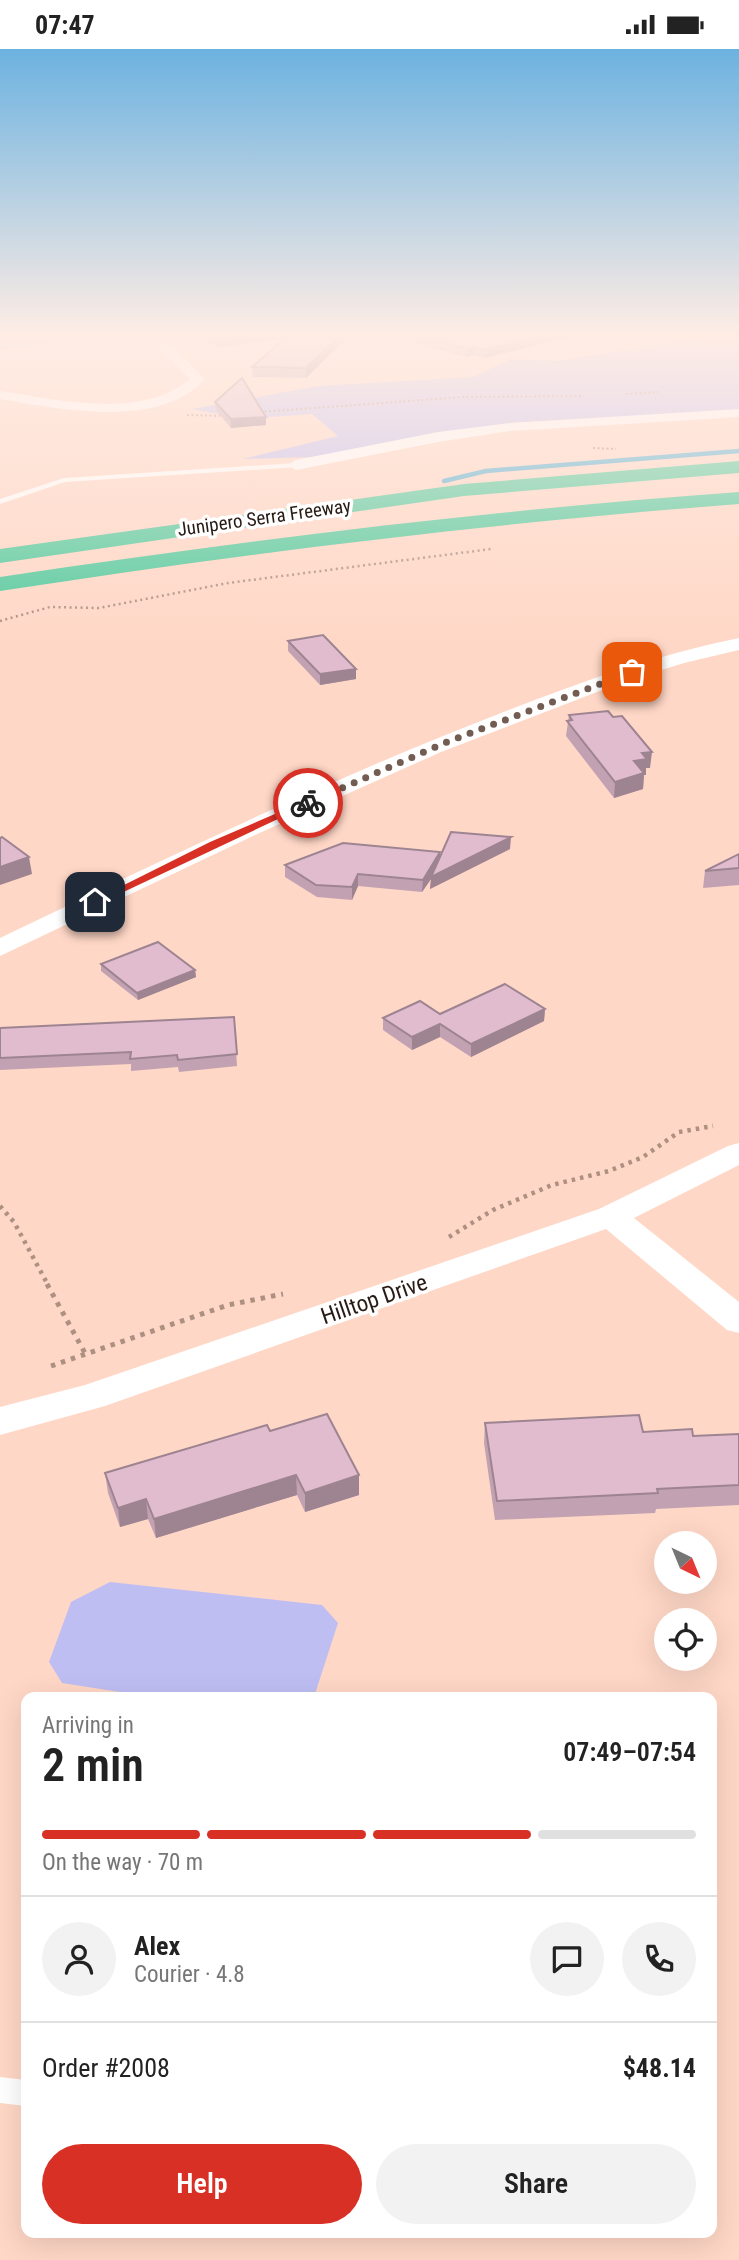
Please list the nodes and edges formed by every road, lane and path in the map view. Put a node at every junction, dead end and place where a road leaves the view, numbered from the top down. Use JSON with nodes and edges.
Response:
{"nodes":[{"id":1,"x":453,"y":437,"type":"edge"},
{"id":2,"x":296,"y":465,"type":"joint"},
{"id":3,"x":739,"y":467,"type":"edge"},
{"id":4,"x":739,"y":498,"type":"edge"},
{"id":5,"x":0,"y":502,"type":"edge"},
{"id":6,"x":502,"y":548,"type":"dead end"},
{"id":7,"x":0,"y":556,"type":"edge"},
{"id":8,"x":0,"y":585,"type":"edge"},
{"id":9,"x":0,"y":621,"type":"edge"},
{"id":10,"x":739,"y":644,"type":"edge"},
{"id":11,"x":0,"y":948,"type":"edge"},
{"id":12,"x":713,"y":1126,"type":"dead end"},
{"id":13,"x":739,"y":1153,"type":"edge"},
{"id":14,"x":0,"y":1206,"type":"edge"},
{"id":15,"x":611,"y":1216,"type":"junction"},
{"id":16,"x":443,"y":1241,"type":"dead end"},
{"id":17,"x":288,"y":1293,"type":"dead end"},
{"id":18,"x":739,"y":1321,"type":"edge"},
{"id":19,"x":86,"y":1355,"type":"junction"},
{"id":20,"x":51,"y":1366,"type":"dead end"},
{"id":21,"x":0,"y":1421,"type":"edge"},
{"id":22,"x":0,"y":2090,"type":"edge"},
{"id":23,"x":21,"y":2092,"type":"edge"}],
"edges":[{"from":1,"to":2,"type":"street"},
{"from":2,"to":5,"type":"lane"},
{"from":3,"to":7,"type":"highway","name":"Junipero Serra Freeway"},
{"from":4,"to":8,"type":"highway","name":"Junipero Serra Freeway"},
{"from":6,"to":9,"type":"path"},
{"from":10,"to":11,"type":"street"},
{"from":12,"to":16,"type":"path"},
{"from":13,"to":15,"type":"street","name":"Hilltop Drive"},
{"from":14,"to":19,"type":"path"},
{"from":15,"to":18,"type":"street"},
{"from":15,"to":21,"type":"street","name":"Hilltop Drive"},
{"from":17,"to":19,"type":"path"},
{"from":19,"to":20,"type":"path"},
{"from":22,"to":23,"type":"lane"}]}
